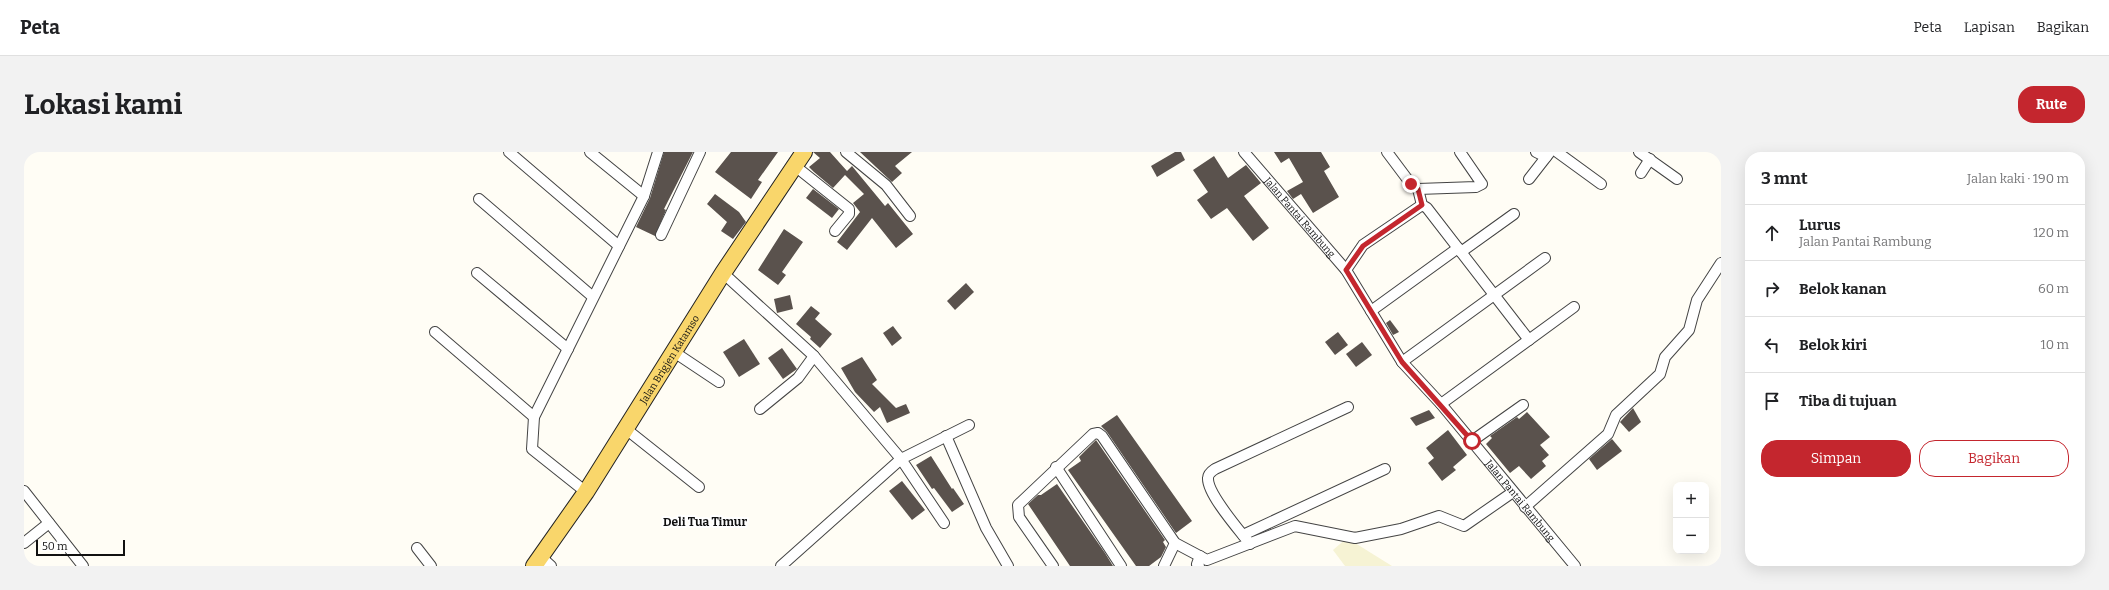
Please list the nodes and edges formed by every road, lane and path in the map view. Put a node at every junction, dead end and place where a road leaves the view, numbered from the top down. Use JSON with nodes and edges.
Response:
{"nodes":[{"id":1,"x":509,"y":152,"type":"edge"},
{"id":2,"x":590,"y":152,"type":"edge"},
{"id":3,"x":658,"y":152,"type":"edge"},
{"id":4,"x":700,"y":152,"type":"edge"},
{"id":5,"x":804,"y":152,"type":"edge"},
{"id":6,"x":846,"y":152,"type":"edge"},
{"id":7,"x":1244,"y":152,"type":"edge"},
{"id":8,"x":1387,"y":152,"type":"edge"},
{"id":9,"x":1460,"y":152,"type":"edge"},
{"id":10,"x":1536,"y":152,"type":"edge"},
{"id":11,"x":1557,"y":152,"type":"edge"},
{"id":12,"x":1639,"y":152,"type":"edge"},
{"id":13,"x":1548,"y":154,"type":"edge"},
{"id":14,"x":1650,"y":159,"type":"junction"},
{"id":15,"x":796,"y":166,"type":"junction"},
{"id":16,"x":1641,"y":173,"type":"dead end"},
{"id":17,"x":1529,"y":179,"type":"dead end"},
{"id":18,"x":1677,"y":179,"type":"dead end"},
{"id":19,"x":1601,"y":184,"type":"dead end"},
{"id":20,"x":1418,"y":189,"type":"junction"},
{"id":21,"x":644,"y":196,"type":"junction"},
{"id":22,"x":479,"y":198,"type":"dead end"},
{"id":23,"x":1422,"y":205,"type":"junction"},
{"id":24,"x":1514,"y":214,"type":"dead end"},
{"id":25,"x":910,"y":216,"type":"dead end"},
{"id":26,"x":835,"y":231,"type":"dead end"},
{"id":27,"x":661,"y":235,"type":"dead end"},
{"id":28,"x":619,"y":246,"type":"junction"},
{"id":29,"x":1460,"y":250,"type":"junction"},
{"id":30,"x":1544,"y":258,"type":"dead end"},
{"id":31,"x":1721,"y":263,"type":"edge"},
{"id":32,"x":1346,"y":270,"type":"junction"},
{"id":33,"x":723,"y":273,"type":"junction"},
{"id":34,"x":477,"y":274,"type":"dead end"},
{"id":35,"x":1494,"y":296,"type":"junction"},
{"id":36,"x":594,"y":297,"type":"junction"},
{"id":37,"x":1574,"y":308,"type":"dead end"},
{"id":38,"x":1371,"y":311,"type":"junction"},
{"id":39,"x":435,"y":332,"type":"dead end"},
{"id":40,"x":1529,"y":340,"type":"junction"},
{"id":41,"x":568,"y":349,"type":"junction"},
{"id":42,"x":674,"y":352,"type":"junction"},
{"id":43,"x":814,"y":356,"type":"junction"},
{"id":44,"x":1402,"y":362,"type":"junction"},
{"id":45,"x":719,"y":382,"type":"dead end"},
{"id":46,"x":1441,"y":404,"type":"junction"},
{"id":47,"x":1523,"y":405,"type":"dead end"},
{"id":48,"x":1348,"y":407,"type":"dead end"},
{"id":49,"x":760,"y":409,"type":"dead end"},
{"id":50,"x":534,"y":417,"type":"junction"},
{"id":51,"x":969,"y":425,"type":"dead end"},
{"id":52,"x":626,"y":429,"type":"junction"},
{"id":53,"x":946,"y":436,"type":"junction"},
{"id":54,"x":1472,"y":441,"type":"junction"},
{"id":55,"x":901,"y":459,"type":"junction"},
{"id":56,"x":1056,"y":467,"type":"junction"},
{"id":57,"x":1385,"y":469,"type":"dead end"},
{"id":58,"x":699,"y":487,"type":"dead end"},
{"id":59,"x":24,"y":491,"type":"edge"},
{"id":60,"x":586,"y":492,"type":"junction"},
{"id":61,"x":1513,"y":492,"type":"junction"},
{"id":62,"x":1525,"y":507,"type":"junction"},
{"id":63,"x":49,"y":523,"type":"junction"},
{"id":64,"x":944,"y":523,"type":"dead end"},
{"id":65,"x":1243,"y":535,"type":"junction"},
{"id":66,"x":24,"y":543,"type":"edge"},
{"id":67,"x":1177,"y":543,"type":"junction"},
{"id":68,"x":1250,"y":544,"type":"junction"},
{"id":69,"x":417,"y":548,"type":"dead end"},
{"id":70,"x":1199,"y":561,"type":"edge"},
{"id":71,"x":542,"y":563,"type":"edge"},
{"id":72,"x":83,"y":566,"type":"edge"},
{"id":73,"x":431,"y":566,"type":"edge"},
{"id":74,"x":781,"y":566,"type":"edge"},
{"id":75,"x":1008,"y":566,"type":"edge"},
{"id":76,"x":1053,"y":566,"type":"edge"},
{"id":77,"x":1121,"y":566,"type":"edge"},
{"id":78,"x":1164,"y":566,"type":"edge"},
{"id":79,"x":1575,"y":566,"type":"edge"}],
"edges":[{"from":1,"to":28,"type":"street"},
{"from":2,"to":21,"type":"street"},
{"from":3,"to":21,"type":"street"},
{"from":4,"to":27,"type":"street"},
{"from":5,"to":15,"type":"main road","name":"Jalan Brigjen Katamso"},
{"from":6,"to":25,"type":"street"},
{"from":7,"to":32,"type":"street","name":"Jalan Pantai Rambung"},
{"from":8,"to":20,"type":"street"},
{"from":9,"to":20,"type":"street"},
{"from":10,"to":13,"type":"street"},
{"from":11,"to":19,"type":"street"},
{"from":12,"to":14,"type":"street"},
{"from":13,"to":17,"type":"street"},
{"from":14,"to":16,"type":"street"},
{"from":14,"to":18,"type":"street"},
{"from":15,"to":26,"type":"street"},
{"from":15,"to":33,"type":"main road","name":"Jalan Brigjen Katamso"},
{"from":20,"to":23,"type":"street"},
{"from":21,"to":28,"type":"street"},
{"from":22,"to":36,"type":"street"},
{"from":23,"to":29,"type":"street"},
{"from":23,"to":32,"type":"street"},
{"from":24,"to":29,"type":"street"},
{"from":28,"to":36,"type":"street"},
{"from":29,"to":35,"type":"street"},
{"from":29,"to":38,"type":"street"},
{"from":30,"to":35,"type":"street"},
{"from":31,"to":62,"type":"street"},
{"from":32,"to":38,"type":"street","name":"Jalan Pantai Rambung"},
{"from":33,"to":42,"type":"main road","name":"Jalan Brigjen Katamso"},
{"from":33,"to":43,"type":"street"},
{"from":34,"to":41,"type":"street"},
{"from":35,"to":40,"type":"street"},
{"from":35,"to":44,"type":"street"},
{"from":36,"to":41,"type":"street"},
{"from":37,"to":40,"type":"street"},
{"from":38,"to":44,"type":"street","name":"Jalan Pantai Rambung"},
{"from":39,"to":50,"type":"street"},
{"from":40,"to":46,"type":"street"},
{"from":41,"to":50,"type":"street"},
{"from":42,"to":45,"type":"street"},
{"from":42,"to":52,"type":"main road","name":"Jalan Brigjen Katamso"},
{"from":43,"to":49,"type":"street"},
{"from":43,"to":55,"type":"street"},
{"from":44,"to":46,"type":"street","name":"Jalan Pantai Rambung"},
{"from":46,"to":54,"type":"street","name":"Jalan Pantai Rambung"},
{"from":47,"to":54,"type":"street"},
{"from":48,"to":65,"type":"street"},
{"from":50,"to":60,"type":"street"},
{"from":51,"to":53,"type":"street"},
{"from":52,"to":58,"type":"street"},
{"from":52,"to":60,"type":"main road","name":"Jalan Brigjen Katamso"},
{"from":53,"to":55,"type":"street"},
{"from":53,"to":75,"type":"street"},
{"from":54,"to":61,"type":"street","name":"Jalan Pantai Rambung"},
{"from":55,"to":64,"type":"street"},
{"from":55,"to":74,"type":"street"},
{"from":56,"to":67,"type":"street"},
{"from":56,"to":76,"type":"street"},
{"from":56,"to":77,"type":"street"},
{"from":57,"to":65,"type":"street"},
{"from":59,"to":63,"type":"street"},
{"from":60,"to":71,"type":"main road","name":"Jalan Brigjen Katamso"},
{"from":61,"to":62,"type":"street","name":"Jalan Pantai Rambung"},
{"from":61,"to":68,"type":"street"},
{"from":62,"to":79,"type":"street","name":"Jalan Pantai Rambung"},
{"from":63,"to":66,"type":"street"},
{"from":63,"to":72,"type":"street"},
{"from":65,"to":68,"type":"street"},
{"from":67,"to":70,"type":"street"},
{"from":67,"to":78,"type":"street"},
{"from":68,"to":70,"type":"street"},
{"from":69,"to":73,"type":"street"}]}
